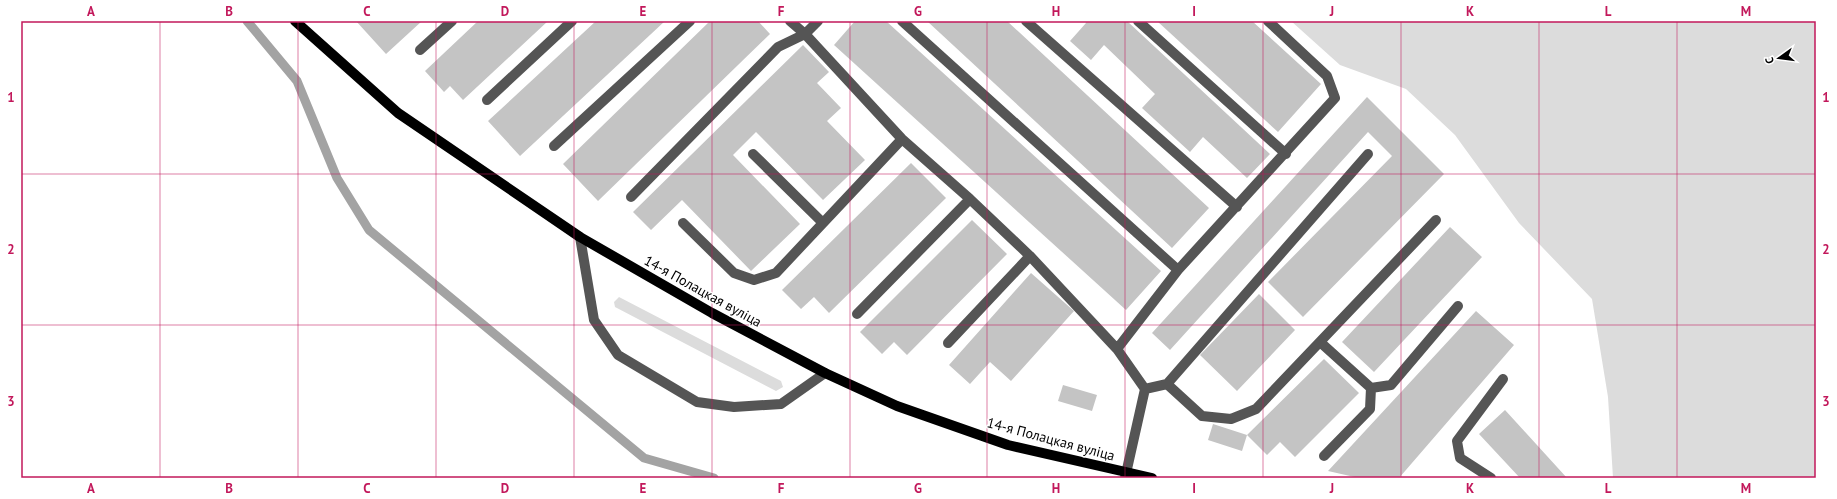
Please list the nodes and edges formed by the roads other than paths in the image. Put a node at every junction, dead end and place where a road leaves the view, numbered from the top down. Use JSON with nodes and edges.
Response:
{"nodes":[{"id":1,"x":296,"y":21,"type":"edge"},
{"id":2,"x":452,"y":21,"type":"edge"},
{"id":3,"x":572,"y":21,"type":"edge"},
{"id":4,"x":690,"y":21,"type":"edge"},
{"id":5,"x":790,"y":21,"type":"edge"},
{"id":6,"x":818,"y":21,"type":"edge"},
{"id":7,"x":902,"y":21,"type":"edge"},
{"id":8,"x":1026,"y":21,"type":"edge"},
{"id":9,"x":1138,"y":21,"type":"edge"},
{"id":10,"x":1268,"y":21,"type":"edge"},
{"id":11,"x":805,"y":34,"type":"junction"},
{"id":12,"x":420,"y":50,"type":"dead end"},
{"id":13,"x":487,"y":100,"type":"dead end"},
{"id":14,"x":902,"y":140,"type":"junction"},
{"id":15,"x":554,"y":146,"type":"dead end"},
{"id":16,"x":753,"y":154,"type":"dead end"},
{"id":17,"x":1286,"y":154,"type":"junction"},
{"id":18,"x":1368,"y":154,"type":"dead end"},
{"id":19,"x":631,"y":197,"type":"dead end"},
{"id":20,"x":970,"y":199,"type":"junction"},
{"id":21,"x":1237,"y":207,"type":"junction"},
{"id":22,"x":1436,"y":220,"type":"dead end"},
{"id":23,"x":683,"y":223,"type":"dead end"},
{"id":24,"x":824,"y":223,"type":"junction"},
{"id":25,"x":580,"y":236,"type":"junction"},
{"id":26,"x":1030,"y":256,"type":"junction"},
{"id":27,"x":1178,"y":270,"type":"junction"},
{"id":28,"x":1458,"y":306,"type":"dead end"},
{"id":29,"x":857,"y":314,"type":"dead end"},
{"id":30,"x":1320,"y":342,"type":"junction"},
{"id":31,"x":948,"y":343,"type":"dead end"},
{"id":32,"x":1117,"y":350,"type":"junction"},
{"id":33,"x":825,"y":372,"type":"junction"},
{"id":34,"x":1503,"y":378,"type":"dead end"},
{"id":35,"x":1167,"y":384,"type":"junction"},
{"id":36,"x":1371,"y":388,"type":"junction"},
{"id":37,"x":1145,"y":389,"type":"junction"},
{"id":38,"x":1324,"y":456,"type":"dead end"},
{"id":39,"x":1125,"y":475,"type":"edge"},
{"id":40,"x":1152,"y":478,"type":"edge"},
{"id":41,"x":1491,"y":478,"type":"edge"}],
"edges":[{"from":1,"to":25,"type":"main road","name":"14-я Полацкая вуліца"},
{"from":2,"to":12,"type":"lane"},
{"from":3,"to":13,"type":"lane"},
{"from":4,"to":15,"type":"lane"},
{"from":5,"to":11,"type":"lane"},
{"from":6,"to":11,"type":"lane"},
{"from":7,"to":27,"type":"lane"},
{"from":8,"to":21,"type":"lane"},
{"from":9,"to":17,"type":"lane"},
{"from":10,"to":17,"type":"lane"},
{"from":11,"to":14,"type":"lane"},
{"from":11,"to":19,"type":"lane"},
{"from":14,"to":20,"type":"lane"},
{"from":14,"to":24,"type":"lane"},
{"from":16,"to":24,"type":"lane"},
{"from":17,"to":21,"type":"lane"},
{"from":18,"to":35,"type":"lane"},
{"from":20,"to":26,"type":"lane"},
{"from":20,"to":29,"type":"lane"},
{"from":21,"to":27,"type":"lane"},
{"from":22,"to":30,"type":"lane"},
{"from":23,"to":24,"type":"lane"},
{"from":25,"to":33,"type":"main road","name":"14-я Полацкая вуліца"},
{"from":25,"to":33,"type":"lane"},
{"from":26,"to":31,"type":"lane"},
{"from":26,"to":32,"type":"lane"},
{"from":27,"to":32,"type":"lane"},
{"from":28,"to":36,"type":"lane"},
{"from":30,"to":35,"type":"lane"},
{"from":30,"to":36,"type":"lane"},
{"from":32,"to":37,"type":"lane"},
{"from":33,"to":39,"type":"main road","name":"14-я Полацкая вуліца"},
{"from":34,"to":41,"type":"lane"},
{"from":35,"to":37,"type":"lane"},
{"from":36,"to":38,"type":"lane"},
{"from":37,"to":39,"type":"lane"},
{"from":39,"to":40,"type":"main road","name":"14-я Полацкая вуліца"}]}
